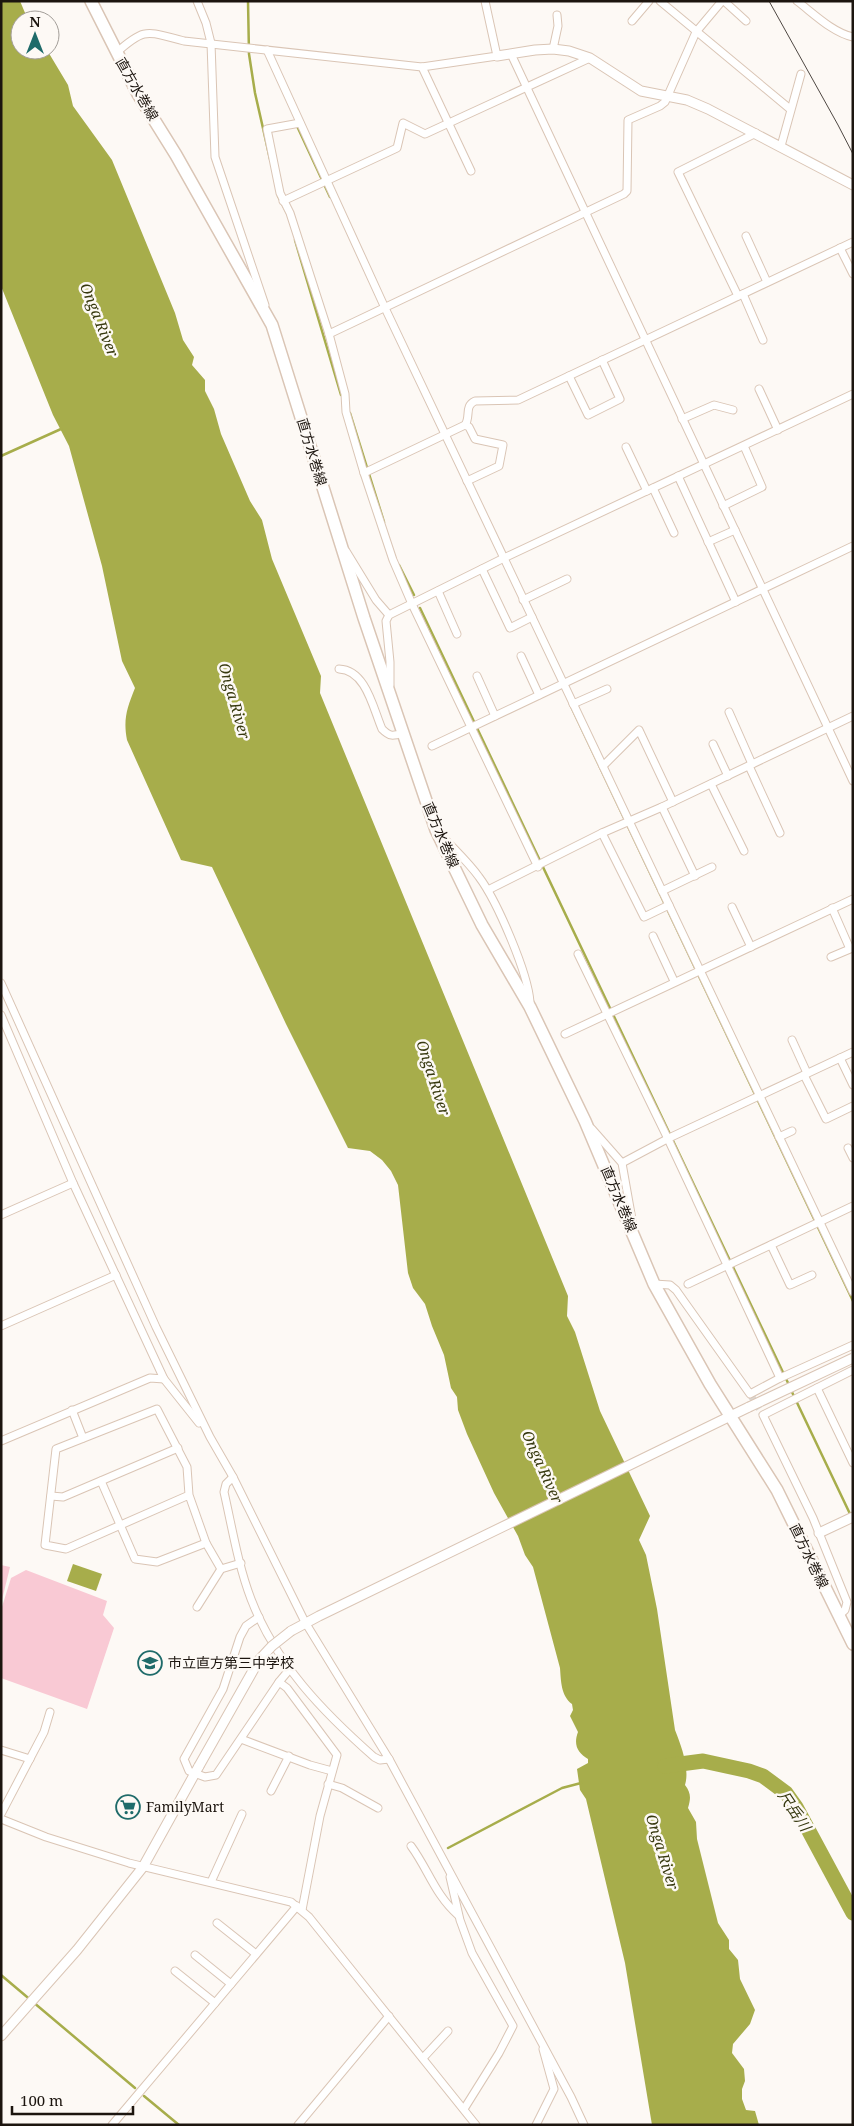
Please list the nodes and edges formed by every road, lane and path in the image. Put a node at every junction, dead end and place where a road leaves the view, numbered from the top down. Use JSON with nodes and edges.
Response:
{"nodes":[{"id":1,"x":91,"y":1,"type":"edge"},
{"id":2,"x":197,"y":1,"type":"edge"},
{"id":3,"x":485,"y":1,"type":"edge"},
{"id":4,"x":649,"y":1,"type":"edge"},
{"id":5,"x":660,"y":1,"type":"edge"},
{"id":6,"x":723,"y":1,"type":"edge"},
{"id":7,"x":797,"y":1,"type":"edge"},
{"id":8,"x":669,"y":4,"type":"edge"},
{"id":9,"x":556,"y":15,"type":"dead end"},
{"id":10,"x":632,"y":21,"type":"dead end"},
{"id":11,"x":746,"y":21,"type":"dead end"},
{"id":12,"x":696,"y":32,"type":"junction"},
{"id":13,"x":853,"y":37,"type":"edge"},
{"id":14,"x":211,"y":43,"type":"junction"},
{"id":15,"x":553,"y":49,"type":"junction"},
{"id":16,"x":267,"y":50,"type":"junction"},
{"id":17,"x":116,"y":53,"type":"junction"},
{"id":18,"x":511,"y":54,"type":"junction"},
{"id":19,"x":497,"y":56,"type":"junction"},
{"id":20,"x":590,"y":58,"type":"junction"},
{"id":21,"x":422,"y":67,"type":"junction"},
{"id":22,"x":801,"y":74,"type":"dead end"},
{"id":23,"x":526,"y":88,"type":"junction"},
{"id":24,"x":667,"y":96,"type":"junction"},
{"id":25,"x":790,"y":109,"type":"junction"},
{"id":26,"x":449,"y":122,"type":"junction"},
{"id":27,"x":300,"y":123,"type":"junction"},
{"id":28,"x":756,"y":133,"type":"junction"},
{"id":29,"x":781,"y":146,"type":"junction"},
{"id":30,"x":471,"y":171,"type":"dead end"},
{"id":31,"x":324,"y":182,"type":"junction"},
{"id":32,"x":853,"y":185,"type":"edge"},
{"id":33,"x":283,"y":201,"type":"junction"},
{"id":34,"x":585,"y":213,"type":"junction"},
{"id":35,"x":746,"y":236,"type":"dead end"},
{"id":36,"x":853,"y":242,"type":"edge"},
{"id":37,"x":840,"y":248,"type":"junction"},
{"id":38,"x":853,"y":274,"type":"edge"},
{"id":39,"x":768,"y":282,"type":"junction"},
{"id":40,"x":740,"y":295,"type":"junction"},
{"id":41,"x":384,"y":309,"type":"junction"},
{"id":42,"x":272,"y":325,"type":"junction"},
{"id":43,"x":329,"y":334,"type":"junction"},
{"id":44,"x":644,"y":340,"type":"junction"},
{"id":45,"x":763,"y":340,"type":"dead end"},
{"id":46,"x":602,"y":360,"type":"junction"},
{"id":47,"x":569,"y":376,"type":"junction"},
{"id":48,"x":759,"y":389,"type":"dead end"},
{"id":49,"x":853,"y":394,"type":"edge"},
{"id":50,"x":733,"y":410,"type":"dead end"},
{"id":51,"x":682,"y":419,"type":"junction"},
{"id":52,"x":465,"y":425,"type":"junction"},
{"id":53,"x":778,"y":430,"type":"junction"},
{"id":54,"x":444,"y":436,"type":"junction"},
{"id":55,"x":626,"y":446,"type":"dead end"},
{"id":56,"x":744,"y":446,"type":"junction"},
{"id":57,"x":704,"y":465,"type":"junction"},
{"id":58,"x":367,"y":471,"type":"junction"},
{"id":59,"x":678,"y":476,"type":"junction"},
{"id":60,"x":468,"y":481,"type":"junction"},
{"id":61,"x":650,"y":490,"type":"junction"},
{"id":62,"x":723,"y":506,"type":"junction"},
{"id":63,"x":734,"y":530,"type":"junction"},
{"id":64,"x":674,"y":533,"type":"dead end"},
{"id":65,"x":708,"y":542,"type":"junction"},
{"id":66,"x":342,"y":544,"type":"junction"},
{"id":67,"x":853,"y":546,"type":"edge"},
{"id":68,"x":502,"y":559,"type":"junction"},
{"id":69,"x":482,"y":569,"type":"junction"},
{"id":70,"x":567,"y":579,"type":"dead end"},
{"id":71,"x":762,"y":589,"type":"junction"},
{"id":72,"x":438,"y":591,"type":"junction"},
{"id":73,"x":524,"y":600,"type":"junction"},
{"id":74,"x":736,"y":602,"type":"junction"},
{"id":75,"x":412,"y":604,"type":"junction"},
{"id":76,"x":389,"y":615,"type":"junction"},
{"id":77,"x":530,"y":618,"type":"junction"},
{"id":78,"x":457,"y":634,"type":"dead end"},
{"id":79,"x":520,"y":656,"type":"dead end"},
{"id":80,"x":339,"y":669,"type":"dead end"},
{"id":81,"x":477,"y":676,"type":"dead end"},
{"id":82,"x":562,"y":684,"type":"junction"},
{"id":83,"x":607,"y":689,"type":"dead end"},
{"id":84,"x":389,"y":691,"type":"junction"},
{"id":85,"x":539,"y":695,"type":"junction"},
{"id":86,"x":574,"y":704,"type":"junction"},
{"id":87,"x":729,"y":712,"type":"dead end"},
{"id":88,"x":495,"y":716,"type":"junction"},
{"id":89,"x":852,"y":719,"type":"edge"},
{"id":90,"x":474,"y":726,"type":"junction"},
{"id":91,"x":828,"y":728,"type":"junction"},
{"id":92,"x":403,"y":733,"type":"junction"},
{"id":93,"x":713,"y":744,"type":"dead end"},
{"id":94,"x":432,"y":746,"type":"dead end"},
{"id":95,"x":750,"y":765,"type":"junction"},
{"id":96,"x":603,"y":766,"type":"junction"},
{"id":97,"x":728,"y":776,"type":"junction"},
{"id":98,"x":853,"y":781,"type":"edge"},
{"id":99,"x":711,"y":784,"type":"junction"},
{"id":100,"x":673,"y":802,"type":"junction"},
{"id":101,"x":662,"y":807,"type":"junction"},
{"id":102,"x":627,"y":822,"type":"junction"},
{"id":103,"x":436,"y":830,"type":"junction"},
{"id":104,"x":602,"y":833,"type":"junction"},
{"id":105,"x":780,"y":833,"type":"dead end"},
{"id":106,"x":744,"y":851,"type":"dead end"},
{"id":107,"x":540,"y":865,"type":"junction"},
{"id":108,"x":712,"y":867,"type":"dead end"},
{"id":109,"x":695,"y":876,"type":"junction"},
{"id":110,"x":488,"y":890,"type":"junction"},
{"id":111,"x":662,"y":891,"type":"junction"},
{"id":112,"x":853,"y":898,"type":"edge"},
{"id":113,"x":666,"y":906,"type":"junction"},
{"id":114,"x":732,"y":907,"type":"dead end"},
{"id":115,"x":832,"y":908,"type":"junction"},
{"id":116,"x":653,"y":936,"type":"dead end"},
{"id":117,"x":751,"y":947,"type":"junction"},
{"id":118,"x":578,"y":954,"type":"dead end"},
{"id":119,"x":831,"y":957,"type":"dead end"},
{"id":120,"x":697,"y":971,"type":"junction"},
{"id":121,"x":1,"y":982,"type":"edge"},
{"id":122,"x":674,"y":982,"type":"junction"},
{"id":123,"x":530,"y":1007,"type":"junction"},
{"id":124,"x":610,"y":1013,"type":"junction"},
{"id":125,"x":1,"y":1015,"type":"edge"},
{"id":126,"x":566,"y":1034,"type":"dead end"},
{"id":127,"x":792,"y":1040,"type":"dead end"},
{"id":128,"x":853,"y":1052,"type":"edge"},
{"id":129,"x":840,"y":1058,"type":"junction"},
{"id":130,"x":805,"y":1074,"type":"junction"},
{"id":131,"x":853,"y":1085,"type":"edge"},
{"id":132,"x":757,"y":1097,"type":"junction"},
{"id":133,"x":853,"y":1106,"type":"edge"},
{"id":134,"x":585,"y":1121,"type":"junction"},
{"id":135,"x":792,"y":1131,"type":"dead end"},
{"id":136,"x":779,"y":1137,"type":"junction"},
{"id":137,"x":670,"y":1138,"type":"junction"},
{"id":138,"x":848,"y":1148,"type":"dead end"},
{"id":139,"x":853,"y":1158,"type":"edge"},
{"id":140,"x":622,"y":1162,"type":"junction"},
{"id":141,"x":73,"y":1183,"type":"junction"},
{"id":142,"x":853,"y":1206,"type":"edge"},
{"id":143,"x":1,"y":1215,"type":"edge"},
{"id":144,"x":817,"y":1223,"type":"junction"},
{"id":145,"x":635,"y":1236,"type":"junction"},
{"id":146,"x":771,"y":1245,"type":"junction"},
{"id":147,"x":729,"y":1264,"type":"junction"},
{"id":148,"x":812,"y":1275,"type":"dead end"},
{"id":149,"x":116,"y":1276,"type":"junction"},
{"id":150,"x":654,"y":1284,"type":"junction"},
{"id":151,"x":688,"y":1284,"type":"dead end"},
{"id":152,"x":853,"y":1292,"type":"edge"},
{"id":153,"x":1,"y":1326,"type":"edge"},
{"id":154,"x":853,"y":1345,"type":"edge"},
{"id":155,"x":853,"y":1358,"type":"edge"},
{"id":156,"x":853,"y":1370,"type":"edge"},
{"id":157,"x":783,"y":1377,"type":"junction"},
{"id":158,"x":164,"y":1379,"type":"junction"},
{"id":159,"x":817,"y":1388,"type":"junction"},
{"id":160,"x":72,"y":1410,"type":"junction"},
{"id":161,"x":726,"y":1418,"type":"junction"},
{"id":162,"x":210,"y":1436,"type":"junction"},
{"id":163,"x":83,"y":1438,"type":"junction"},
{"id":164,"x":1,"y":1441,"type":"edge"},
{"id":165,"x":178,"y":1448,"type":"junction"},
{"id":166,"x":853,"y":1463,"type":"edge"},
{"id":167,"x":233,"y":1477,"type":"junction"},
{"id":168,"x":101,"y":1481,"type":"junction"},
{"id":169,"x":189,"y":1495,"type":"junction"},
{"id":170,"x":51,"y":1496,"type":"junction"},
{"id":171,"x":851,"y":1518,"type":"edge"},
{"id":172,"x":120,"y":1525,"type":"junction"},
{"id":173,"x":819,"y":1533,"type":"junction"},
{"id":174,"x":206,"y":1542,"type":"junction"},
{"id":175,"x":241,"y":1562,"type":"junction"},
{"id":176,"x":221,"y":1569,"type":"junction"},
{"id":177,"x":197,"y":1607,"type":"dead end"},
{"id":178,"x":838,"y":1616,"type":"junction"},
{"id":179,"x":259,"y":1617,"type":"junction"},
{"id":180,"x":306,"y":1622,"type":"junction"},
{"id":181,"x":853,"y":1644,"type":"edge"},
{"id":182,"x":289,"y":1670,"type":"junction"},
{"id":183,"x":279,"y":1682,"type":"junction"},
{"id":184,"x":50,"y":1712,"type":"dead end"},
{"id":185,"x":240,"y":1738,"type":"junction"},
{"id":186,"x":1,"y":1750,"type":"edge"},
{"id":187,"x":289,"y":1756,"type":"junction"},
{"id":188,"x":30,"y":1759,"type":"junction"},
{"id":189,"x":389,"y":1759,"type":"junction"},
{"id":190,"x":197,"y":1770,"type":"junction"},
{"id":191,"x":332,"y":1771,"type":"junction"},
{"id":192,"x":328,"y":1784,"type":"junction"},
{"id":193,"x":271,"y":1791,"type":"dead end"},
{"id":194,"x":378,"y":1808,"type":"dead end"},
{"id":195,"x":1,"y":1814,"type":"edge"},
{"id":196,"x":242,"y":1814,"type":"dead end"},
{"id":197,"x":1,"y":1819,"type":"edge"},
{"id":198,"x":411,"y":1846,"type":"dead end"},
{"id":199,"x":143,"y":1867,"type":"junction"},
{"id":200,"x":448,"y":1870,"type":"junction"},
{"id":201,"x":211,"y":1882,"type":"junction"},
{"id":202,"x":300,"y":1908,"type":"junction"},
{"id":203,"x":459,"y":1916,"type":"junction"},
{"id":204,"x":217,"y":1923,"type":"dead end"},
{"id":205,"x":256,"y":1954,"type":"junction"},
{"id":206,"x":195,"y":1955,"type":"dead end"},
{"id":207,"x":175,"y":1971,"type":"dead end"},
{"id":208,"x":231,"y":1984,"type":"junction"},
{"id":209,"x":215,"y":2003,"type":"junction"},
{"id":210,"x":389,"y":2016,"type":"junction"},
{"id":211,"x":448,"y":2031,"type":"dead end"},
{"id":212,"x":1,"y":2036,"type":"edge"},
{"id":213,"x":542,"y":2043,"type":"junction"},
{"id":214,"x":423,"y":2058,"type":"junction"},
{"id":215,"x":464,"y":2109,"type":"junction"},
{"id":216,"x":471,"y":2118,"type":"junction"},
{"id":217,"x":112,"y":2125,"type":"edge"},
{"id":218,"x":298,"y":2125,"type":"edge"},
{"id":219,"x":465,"y":2125,"type":"edge"},
{"id":220,"x":476,"y":2125,"type":"edge"},
{"id":221,"x":536,"y":2125,"type":"edge"},
{"id":222,"x":584,"y":2125,"type":"edge"}],
"edges":[{"from":1,"to":17,"type":"main road","name":"直方水巻線"},
{"from":2,"to":14,"type":"street"},
{"from":3,"to":19,"type":"street"},
{"from":4,"to":10,"type":"street"},
{"from":5,"to":8,"type":"street"},
{"from":6,"to":11,"type":"street"},
{"from":6,"to":12,"type":"street"},
{"from":7,"to":13,"type":"street"},
{"from":8,"to":12,"type":"street"},
{"from":9,"to":15,"type":"street"},
{"from":12,"to":24,"type":"street"},
{"from":12,"to":25,"type":"street"},
{"from":14,"to":16,"type":"street"},
{"from":14,"to":17,"type":"street"},
{"from":14,"to":42,"type":"street"},
{"from":15,"to":18,"type":"street"},
{"from":15,"to":20,"type":"street"},
{"from":16,"to":21,"type":"street"},
{"from":16,"to":27,"type":"street"},
{"from":17,"to":42,"type":"main road","name":"直方水巻線"},
{"from":18,"to":19,"type":"street"},
{"from":18,"to":23,"type":"street"},
{"from":19,"to":21,"type":"street"},
{"from":20,"to":23,"type":"street"},
{"from":20,"to":24,"type":"street"},
{"from":21,"to":26,"type":"street"},
{"from":22,"to":25,"type":"street"},
{"from":23,"to":26,"type":"street"},
{"from":23,"to":34,"type":"street"},
{"from":24,"to":28,"type":"street"},
{"from":24,"to":34,"type":"street"},
{"from":25,"to":29,"type":"street"},
{"from":26,"to":30,"type":"street"},
{"from":26,"to":31,"type":"street"},
{"from":27,"to":31,"type":"street"},
{"from":27,"to":33,"type":"street"},
{"from":28,"to":29,"type":"street"},
{"from":28,"to":40,"type":"street"},
{"from":29,"to":32,"type":"street"},
{"from":31,"to":33,"type":"street"},
{"from":31,"to":41,"type":"street"},
{"from":33,"to":43,"type":"street"},
{"from":34,"to":41,"type":"street"},
{"from":34,"to":44,"type":"street"},
{"from":35,"to":39,"type":"street"},
{"from":36,"to":37,"type":"street"},
{"from":37,"to":38,"type":"street"},
{"from":37,"to":39,"type":"street"},
{"from":39,"to":40,"type":"street"},
{"from":40,"to":44,"type":"street"},
{"from":40,"to":45,"type":"street"},
{"from":41,"to":43,"type":"street"},
{"from":41,"to":54,"type":"street"},
{"from":42,"to":66,"type":"main road","name":"直方水巻線"},
{"from":43,"to":58,"type":"street"},
{"from":44,"to":46,"type":"street"},
{"from":44,"to":51,"type":"street"},
{"from":46,"to":47,"type":"street"},
{"from":46,"to":47,"type":"street"},
{"from":47,"to":52,"type":"street"},
{"from":48,"to":53,"type":"street"},
{"from":49,"to":53,"type":"street"},
{"from":50,"to":51,"type":"street"},
{"from":51,"to":57,"type":"street"},
{"from":52,"to":54,"type":"street"},
{"from":52,"to":60,"type":"street"},
{"from":53,"to":56,"type":"street"},
{"from":54,"to":58,"type":"street"},
{"from":54,"to":60,"type":"street"},
{"from":55,"to":61,"type":"street"},
{"from":56,"to":57,"type":"street"},
{"from":56,"to":62,"type":"street"},
{"from":57,"to":59,"type":"street"},
{"from":57,"to":62,"type":"street"},
{"from":58,"to":75,"type":"street"},
{"from":59,"to":61,"type":"street"},
{"from":59,"to":65,"type":"street"},
{"from":60,"to":68,"type":"street"},
{"from":61,"to":64,"type":"street"},
{"from":61,"to":68,"type":"street"},
{"from":62,"to":63,"type":"street"},
{"from":63,"to":65,"type":"street"},
{"from":63,"to":71,"type":"street"},
{"from":65,"to":74,"type":"street"},
{"from":66,"to":76,"type":"street"},
{"from":66,"to":84,"type":"main road","name":"直方水巻線"},
{"from":67,"to":71,"type":"street"},
{"from":68,"to":69,"type":"street"},
{"from":68,"to":73,"type":"street"},
{"from":69,"to":72,"type":"street"},
{"from":69,"to":77,"type":"street"},
{"from":70,"to":73,"type":"street"},
{"from":71,"to":74,"type":"street"},
{"from":71,"to":91,"type":"street"},
{"from":72,"to":75,"type":"street"},
{"from":72,"to":78,"type":"street"},
{"from":73,"to":77,"type":"street"},
{"from":74,"to":82,"type":"street"},
{"from":75,"to":76,"type":"street"},
{"from":75,"to":90,"type":"street"},
{"from":76,"to":84,"type":"street"},
{"from":77,"to":82,"type":"street"},
{"from":79,"to":85,"type":"street"},
{"from":80,"to":92,"type":"street"},
{"from":81,"to":88,"type":"street"},
{"from":82,"to":85,"type":"street"},
{"from":82,"to":86,"type":"street"},
{"from":83,"to":86,"type":"street"},
{"from":84,"to":92,"type":"main road","name":"直方水巻線"},
{"from":85,"to":88,"type":"street"},
{"from":86,"to":96,"type":"street"},
{"from":87,"to":95,"type":"street"},
{"from":88,"to":90,"type":"street"},
{"from":89,"to":91,"type":"street"},
{"from":90,"to":94,"type":"street"},
{"from":90,"to":107,"type":"street"},
{"from":91,"to":95,"type":"street"},
{"from":91,"to":98,"type":"street"},
{"from":92,"to":103,"type":"main road","name":"直方水巻線"},
{"from":93,"to":97,"type":"street"},
{"from":95,"to":97,"type":"street"},
{"from":95,"to":105,"type":"street"},
{"from":96,"to":100,"type":"street"},
{"from":96,"to":102,"type":"street"},
{"from":97,"to":99,"type":"street"},
{"from":99,"to":100,"type":"street"},
{"from":99,"to":106,"type":"street"},
{"from":100,"to":101,"type":"street"},
{"from":101,"to":102,"type":"street"},
{"from":101,"to":109,"type":"street"},
{"from":102,"to":104,"type":"street"},
{"from":102,"to":111,"type":"street"},
{"from":103,"to":110,"type":"street"},
{"from":103,"to":123,"type":"main road","name":"直方水巻線"},
{"from":104,"to":107,"type":"street"},
{"from":104,"to":113,"type":"street"},
{"from":107,"to":110,"type":"street"},
{"from":108,"to":109,"type":"street"},
{"from":109,"to":111,"type":"street"},
{"from":110,"to":123,"type":"street"},
{"from":111,"to":113,"type":"street"},
{"from":112,"to":115,"type":"street"},
{"from":113,"to":120,"type":"street"},
{"from":114,"to":117,"type":"street"},
{"from":115,"to":117,"type":"street"},
{"from":115,"to":119,"type":"street"},
{"from":116,"to":122,"type":"street"},
{"from":117,"to":120,"type":"street"},
{"from":118,"to":124,"type":"street"},
{"from":120,"to":122,"type":"street"},
{"from":120,"to":132,"type":"street"},
{"from":121,"to":162,"type":"street"},
{"from":122,"to":124,"type":"street"},
{"from":123,"to":134,"type":"main road","name":"直方水巻線"},
{"from":124,"to":126,"type":"street"},
{"from":124,"to":137,"type":"street"},
{"from":125,"to":141,"type":"street"},
{"from":127,"to":130,"type":"street"},
{"from":128,"to":129,"type":"street"},
{"from":129,"to":130,"type":"street"},
{"from":129,"to":131,"type":"street"},
{"from":130,"to":132,"type":"street"},
{"from":130,"to":133,"type":"street"},
{"from":132,"to":136,"type":"street"},
{"from":132,"to":137,"type":"street"},
{"from":134,"to":140,"type":"street"},
{"from":134,"to":145,"type":"main road","name":"直方水巻線"},
{"from":135,"to":136,"type":"street"},
{"from":136,"to":144,"type":"street"},
{"from":137,"to":140,"type":"street"},
{"from":137,"to":147,"type":"street"},
{"from":138,"to":139,"type":"street"},
{"from":140,"to":145,"type":"street"},
{"from":141,"to":143,"type":"street"},
{"from":141,"to":149,"type":"street"},
{"from":142,"to":144,"type":"street"},
{"from":144,"to":146,"type":"street"},
{"from":144,"to":152,"type":"street"},
{"from":145,"to":150,"type":"main road","name":"直方水巻線"},
{"from":146,"to":147,"type":"street"},
{"from":146,"to":148,"type":"street"},
{"from":147,"to":151,"type":"street"},
{"from":147,"to":157,"type":"street"},
{"from":149,"to":153,"type":"street"},
{"from":149,"to":158,"type":"street"},
{"from":150,"to":157,"type":"street"},
{"from":150,"to":161,"type":"main road","name":"直方水巻線"},
{"from":154,"to":157,"type":"street"},
{"from":155,"to":161,"type":"street","bridge":true},
{"from":156,"to":159,"type":"street"},
{"from":158,"to":160,"type":"street"},
{"from":158,"to":162,"type":"street"},
{"from":159,"to":166,"type":"street"},
{"from":159,"to":173,"type":"street"},
{"from":160,"to":163,"type":"street"},
{"from":160,"to":164,"type":"street"},
{"from":161,"to":178,"type":"main road","name":"直方水巻線"},
{"from":161,"to":180,"type":"street"},
{"from":162,"to":167,"type":"street"},
{"from":163,"to":165,"type":"street"},
{"from":163,"to":170,"type":"street"},
{"from":165,"to":168,"type":"street"},
{"from":165,"to":169,"type":"street"},
{"from":167,"to":175,"type":"street"},
{"from":167,"to":180,"type":"street"},
{"from":168,"to":170,"type":"street"},
{"from":168,"to":172,"type":"street"},
{"from":169,"to":172,"type":"street"},
{"from":169,"to":174,"type":"street"},
{"from":170,"to":172,"type":"street"},
{"from":171,"to":173,"type":"street"},
{"from":172,"to":174,"type":"street"},
{"from":173,"to":178,"type":"street"},
{"from":174,"to":176,"type":"street"},
{"from":175,"to":176,"type":"street"},
{"from":175,"to":179,"type":"street"},
{"from":176,"to":177,"type":"street"},
{"from":178,"to":181,"type":"main road","name":"直方水巻線"},
{"from":179,"to":182,"type":"street"},
{"from":179,"to":190,"type":"street"},
{"from":180,"to":189,"type":"street"},
{"from":180,"to":190,"type":"street","bridge":true},
{"from":182,"to":183,"type":"street"},
{"from":182,"to":189,"type":"street"},
{"from":183,"to":185,"type":"street"},
{"from":183,"to":191,"type":"street"},
{"from":184,"to":188,"type":"street"},
{"from":185,"to":187,"type":"street"},
{"from":185,"to":190,"type":"street"},
{"from":186,"to":188,"type":"street"},
{"from":187,"to":191,"type":"street"},
{"from":187,"to":193,"type":"street"},
{"from":188,"to":195,"type":"street"},
{"from":189,"to":200,"type":"street"},
{"from":190,"to":199,"type":"street"},
{"from":191,"to":192,"type":"street"},
{"from":192,"to":194,"type":"street"},
{"from":192,"to":202,"type":"street"},
{"from":196,"to":201,"type":"street"},
{"from":197,"to":199,"type":"street"},
{"from":198,"to":203,"type":"street"},
{"from":199,"to":201,"type":"street"},
{"from":199,"to":212,"type":"street"},
{"from":200,"to":203,"type":"street"},
{"from":200,"to":213,"type":"street"},
{"from":201,"to":202,"type":"street"},
{"from":202,"to":205,"type":"street"},
{"from":202,"to":210,"type":"street"},
{"from":203,"to":215,"type":"street"},
{"from":204,"to":205,"type":"street"},
{"from":205,"to":208,"type":"street"},
{"from":206,"to":208,"type":"street"},
{"from":207,"to":209,"type":"street"},
{"from":208,"to":209,"type":"street"},
{"from":209,"to":217,"type":"street"},
{"from":210,"to":214,"type":"street"},
{"from":210,"to":218,"type":"street"},
{"from":211,"to":214,"type":"street"},
{"from":213,"to":221,"type":"street"},
{"from":213,"to":222,"type":"street"},
{"from":214,"to":215,"type":"street"},
{"from":215,"to":216,"type":"street"},
{"from":216,"to":219,"type":"street"},
{"from":216,"to":220,"type":"street"}]}
